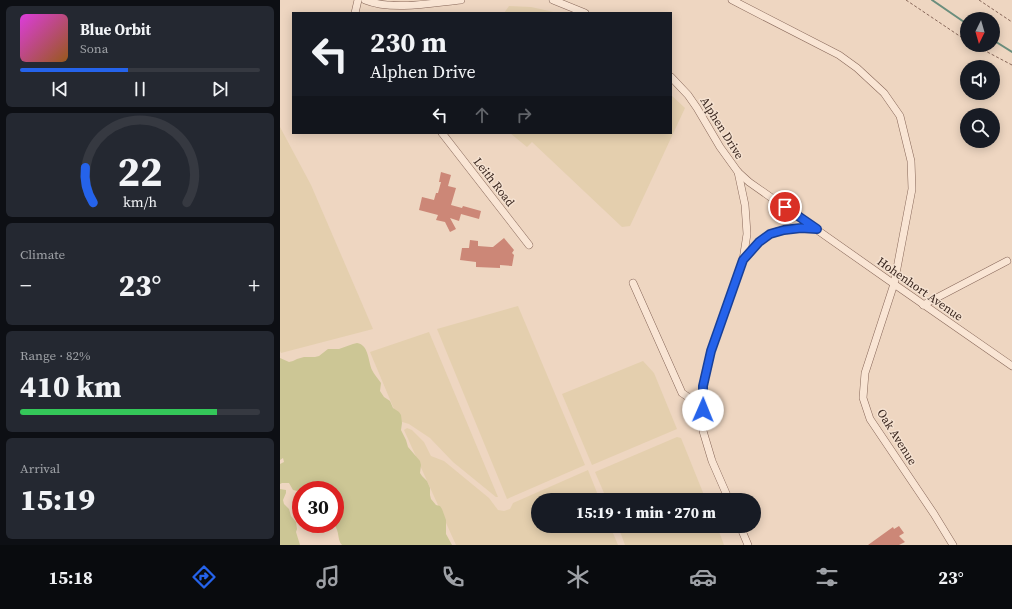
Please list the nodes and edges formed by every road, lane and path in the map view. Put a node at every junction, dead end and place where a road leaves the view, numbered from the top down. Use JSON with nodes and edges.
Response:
{"nodes":[{"id":1,"x":358,"y":0,"type":"edge"},
{"id":2,"x":365,"y":0,"type":"edge"},
{"id":3,"x":461,"y":0,"type":"edge"},
{"id":4,"x":552,"y":0,"type":"edge"},
{"id":5,"x":732,"y":0,"type":"edge"},
{"id":6,"x":906,"y":0,"type":"edge"},
{"id":7,"x":979,"y":0,"type":"edge"},
{"id":8,"x":354,"y":12,"type":"edge"},
{"id":9,"x":583,"y":12,"type":"edge"},
{"id":10,"x":1012,"y":22,"type":"edge"},
{"id":11,"x":960,"y":36,"type":"edge"},
{"id":12,"x":987,"y":52,"type":"edge"},
{"id":13,"x":1012,"y":65,"type":"edge"},
{"id":14,"x":672,"y":78,"type":"edge"},
{"id":15,"x":443,"y":134,"type":"edge"},
{"id":16,"x":738,"y":172,"type":"junction"},
{"id":17,"x":817,"y":229,"type":"junction"},
{"id":18,"x":529,"y":245,"type":"dead end"},
{"id":19,"x":743,"y":260,"type":"junction"},
{"id":20,"x":1007,"y":261,"type":"dead end"},
{"id":21,"x":633,"y":283,"type":"dead end"},
{"id":22,"x":894,"y":284,"type":"junction"},
{"id":23,"x":924,"y":305,"type":"junction"},
{"id":24,"x":1012,"y":366,"type":"edge"},
{"id":25,"x":703,"y":406,"type":"junction"},
{"id":26,"x":726,"y":493,"type":"edge"},
{"id":27,"x":743,"y":533,"type":"edge"},
{"id":28,"x":748,"y":545,"type":"edge"},
{"id":29,"x":953,"y":545,"type":"edge"}],
"edges":[{"from":1,"to":8,"type":"street"},
{"from":2,"to":3,"type":"street"},
{"from":4,"to":9,"type":"street"},
{"from":5,"to":22,"type":"street","name":"Oak Avenue"},
{"from":6,"to":11,"type":"path"},
{"from":7,"to":10,"type":"path"},
{"from":12,"to":13,"type":"path"},
{"from":14,"to":16,"type":"street","name":"Alphen Drive"},
{"from":15,"to":18,"type":"street","name":"Leith Road"},
{"from":16,"to":17,"type":"street","name":"Alphen Drive"},
{"from":16,"to":19,"type":"street"},
{"from":17,"to":19,"type":"street"},
{"from":17,"to":22,"type":"street","name":"Hohenhort Avenue"},
{"from":19,"to":25,"type":"street"},
{"from":20,"to":23,"type":"street"},
{"from":21,"to":25,"type":"street"},
{"from":22,"to":23,"type":"street","name":"Hohenhort Avenue"},
{"from":22,"to":29,"type":"street","name":"Oak Avenue"},
{"from":23,"to":24,"type":"street","name":"Hohenhort Avenue"},
{"from":25,"to":26,"type":"street"},
{"from":27,"to":28,"type":"street"}]}
